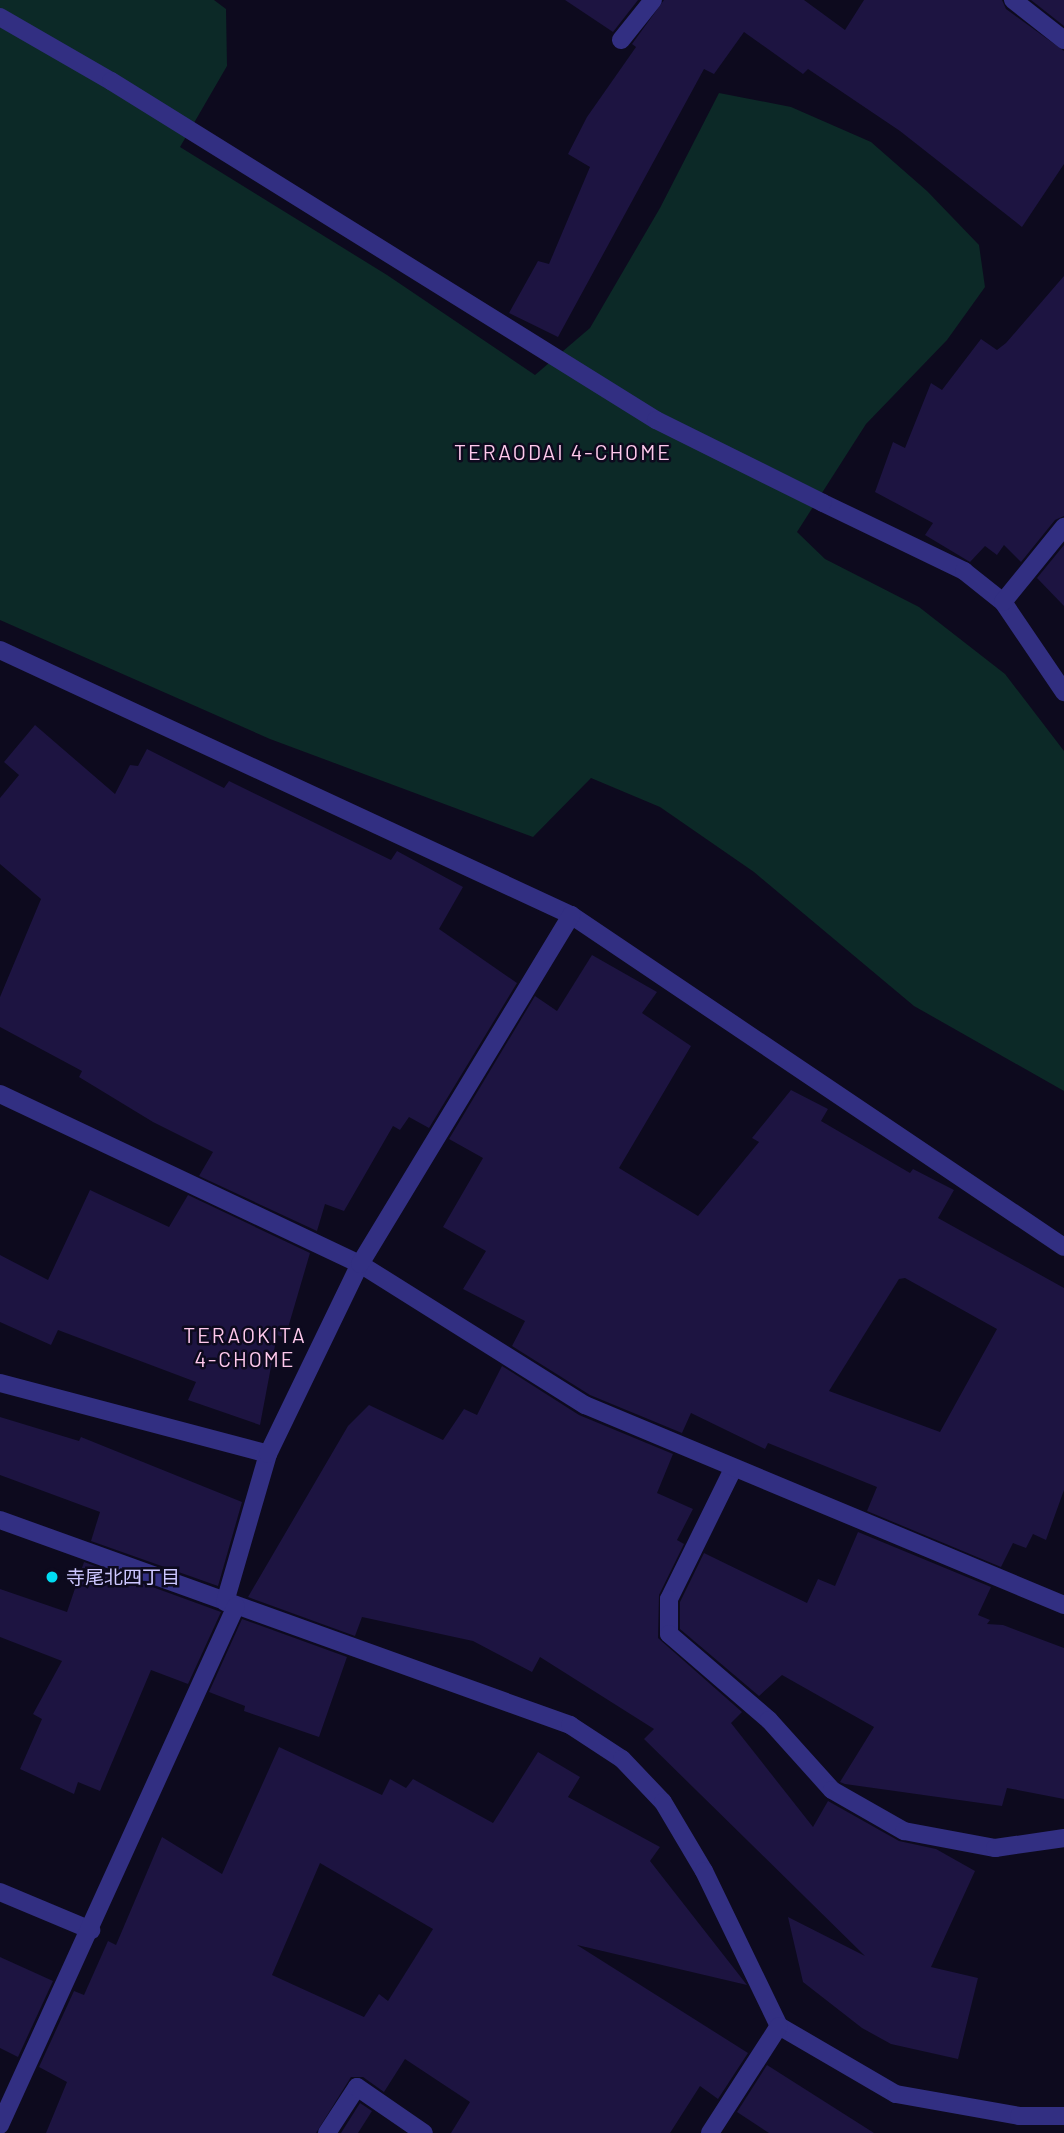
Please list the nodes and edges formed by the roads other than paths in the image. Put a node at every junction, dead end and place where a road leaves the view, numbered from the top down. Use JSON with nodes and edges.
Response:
{"nodes":[{"id":1,"x":653,"y":0,"type":"edge"},
{"id":2,"x":1013,"y":0,"type":"edge"},
{"id":3,"x":0,"y":17,"type":"edge"},
{"id":4,"x":621,"y":40,"type":"dead end"},
{"id":5,"x":1064,"y":40,"type":"edge"},
{"id":6,"x":1064,"y":527,"type":"edge"},
{"id":7,"x":1003,"y":602,"type":"junction"},
{"id":8,"x":0,"y":650,"type":"edge"},
{"id":9,"x":1064,"y":692,"type":"edge"},
{"id":10,"x":571,"y":915,"type":"junction"},
{"id":11,"x":0,"y":1094,"type":"edge"},
{"id":12,"x":1064,"y":1247,"type":"edge"},
{"id":13,"x":360,"y":1264,"type":"junction"},
{"id":14,"x":0,"y":1383,"type":"edge"},
{"id":15,"x":268,"y":1454,"type":"junction"},
{"id":16,"x":733,"y":1469,"type":"junction"},
{"id":17,"x":0,"y":1520,"type":"edge"},
{"id":18,"x":231,"y":1604,"type":"junction"},
{"id":19,"x":1064,"y":1605,"type":"edge"},
{"id":20,"x":1064,"y":1838,"type":"edge"},
{"id":21,"x":0,"y":1892,"type":"edge"},
{"id":22,"x":91,"y":1930,"type":"junction"},
{"id":23,"x":779,"y":2026,"type":"junction"},
{"id":24,"x":1064,"y":2116,"type":"edge"},
{"id":25,"x":0,"y":2125,"type":"edge"},
{"id":26,"x":327,"y":2133,"type":"edge"},
{"id":27,"x":424,"y":2133,"type":"edge"},
{"id":28,"x":710,"y":2133,"type":"edge"}],
"edges":[{"from":1,"to":4,"type":"street"},
{"from":2,"to":5,"type":"street"},
{"from":3,"to":7,"type":"street"},
{"from":6,"to":7,"type":"street"},
{"from":7,"to":9,"type":"street"},
{"from":8,"to":10,"type":"street"},
{"from":10,"to":12,"type":"street"},
{"from":10,"to":13,"type":"street"},
{"from":11,"to":13,"type":"street"},
{"from":13,"to":15,"type":"street"},
{"from":13,"to":16,"type":"street"},
{"from":14,"to":15,"type":"street"},
{"from":15,"to":18,"type":"street"},
{"from":16,"to":19,"type":"street"},
{"from":16,"to":20,"type":"street"},
{"from":17,"to":18,"type":"street"},
{"from":18,"to":22,"type":"street"},
{"from":18,"to":23,"type":"street"},
{"from":21,"to":22,"type":"street"},
{"from":22,"to":25,"type":"street"},
{"from":23,"to":24,"type":"street"},
{"from":23,"to":28,"type":"street"},
{"from":26,"to":27,"type":"street"}]}
